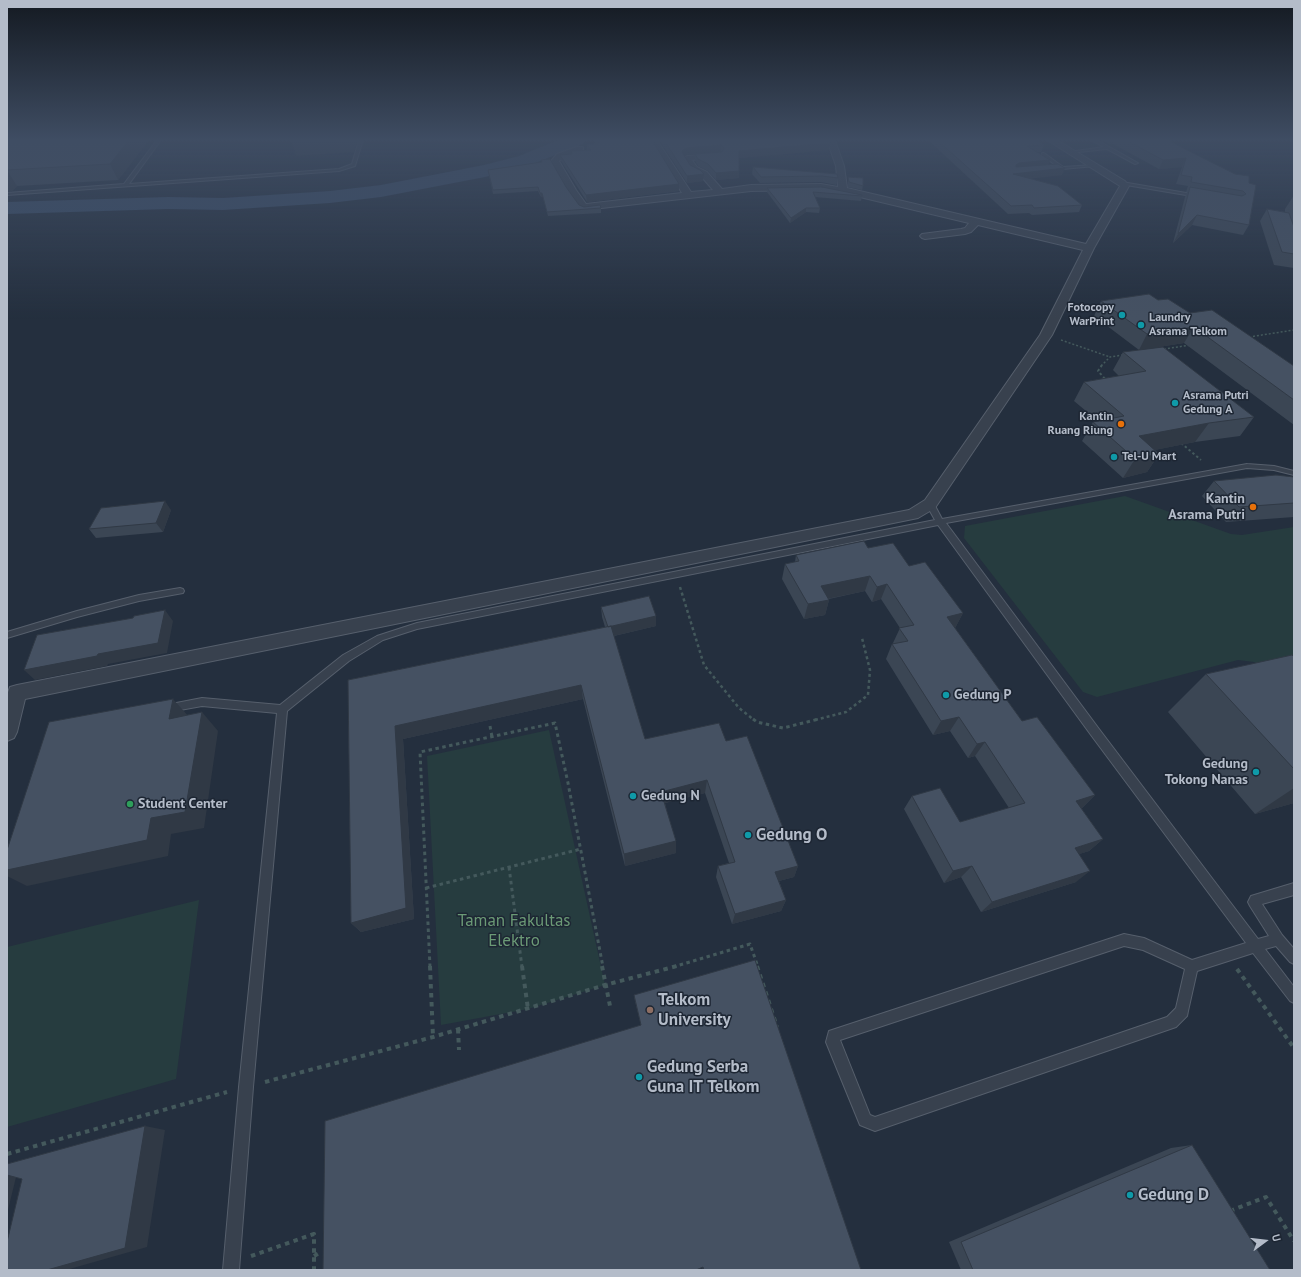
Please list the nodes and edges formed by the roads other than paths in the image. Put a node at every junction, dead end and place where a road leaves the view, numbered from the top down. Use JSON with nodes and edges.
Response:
{"nodes":[{"id":1,"x":579,"y":200,"type":"edge"},
{"id":2,"x":648,"y":200,"type":"edge"},
{"id":3,"x":884,"y":200,"type":"edge"},
{"id":4,"x":1118,"y":200,"type":"edge"},
{"id":5,"x":976,"y":221,"type":"junction"},
{"id":6,"x":925,"y":236,"type":"dead end"},
{"id":7,"x":1089,"y":248,"type":"junction"},
{"id":8,"x":1294,"y":473,"type":"edge"},
{"id":9,"x":930,"y":504,"type":"junction"},
{"id":10,"x":940,"y":521,"type":"junction"},
{"id":11,"x":180,"y":591,"type":"dead end"},
{"id":12,"x":7,"y":635,"type":"edge"},
{"id":13,"x":282,"y":709,"type":"junction"},
{"id":14,"x":158,"y":710,"type":"edge"},
{"id":15,"x":7,"y":732,"type":"edge"},
{"id":16,"x":1294,"y":889,"type":"edge"},
{"id":17,"x":1278,"y":939,"type":"junction"},
{"id":18,"x":1255,"y":945,"type":"junction"},
{"id":19,"x":1294,"y":958,"type":"edge"},
{"id":20,"x":1192,"y":966,"type":"junction"},
{"id":21,"x":1294,"y":997,"type":"edge"},
{"id":22,"x":231,"y":1266,"type":"edge"}],
"edges":[{"from":1,"to":2,"type":"street"},
{"from":3,"to":5,"type":"street"},
{"from":4,"to":7,"type":"street"},
{"from":5,"to":6,"type":"street"},
{"from":5,"to":7,"type":"street"},
{"from":7,"to":9,"type":"street"},
{"from":8,"to":10,"type":"lane"},
{"from":9,"to":10,"type":"lane"},
{"from":9,"to":15,"type":"street"},
{"from":10,"to":13,"type":"lane"},
{"from":10,"to":18,"type":"lane"},
{"from":11,"to":12,"type":"lane"},
{"from":13,"to":14,"type":"lane"},
{"from":13,"to":22,"type":"lane"},
{"from":16,"to":17,"type":"lane"},
{"from":17,"to":18,"type":"lane"},
{"from":17,"to":19,"type":"lane"},
{"from":18,"to":20,"type":"lane"},
{"from":18,"to":21,"type":"lane"},
{"from":20,"to":20,"type":"lane"}]}
